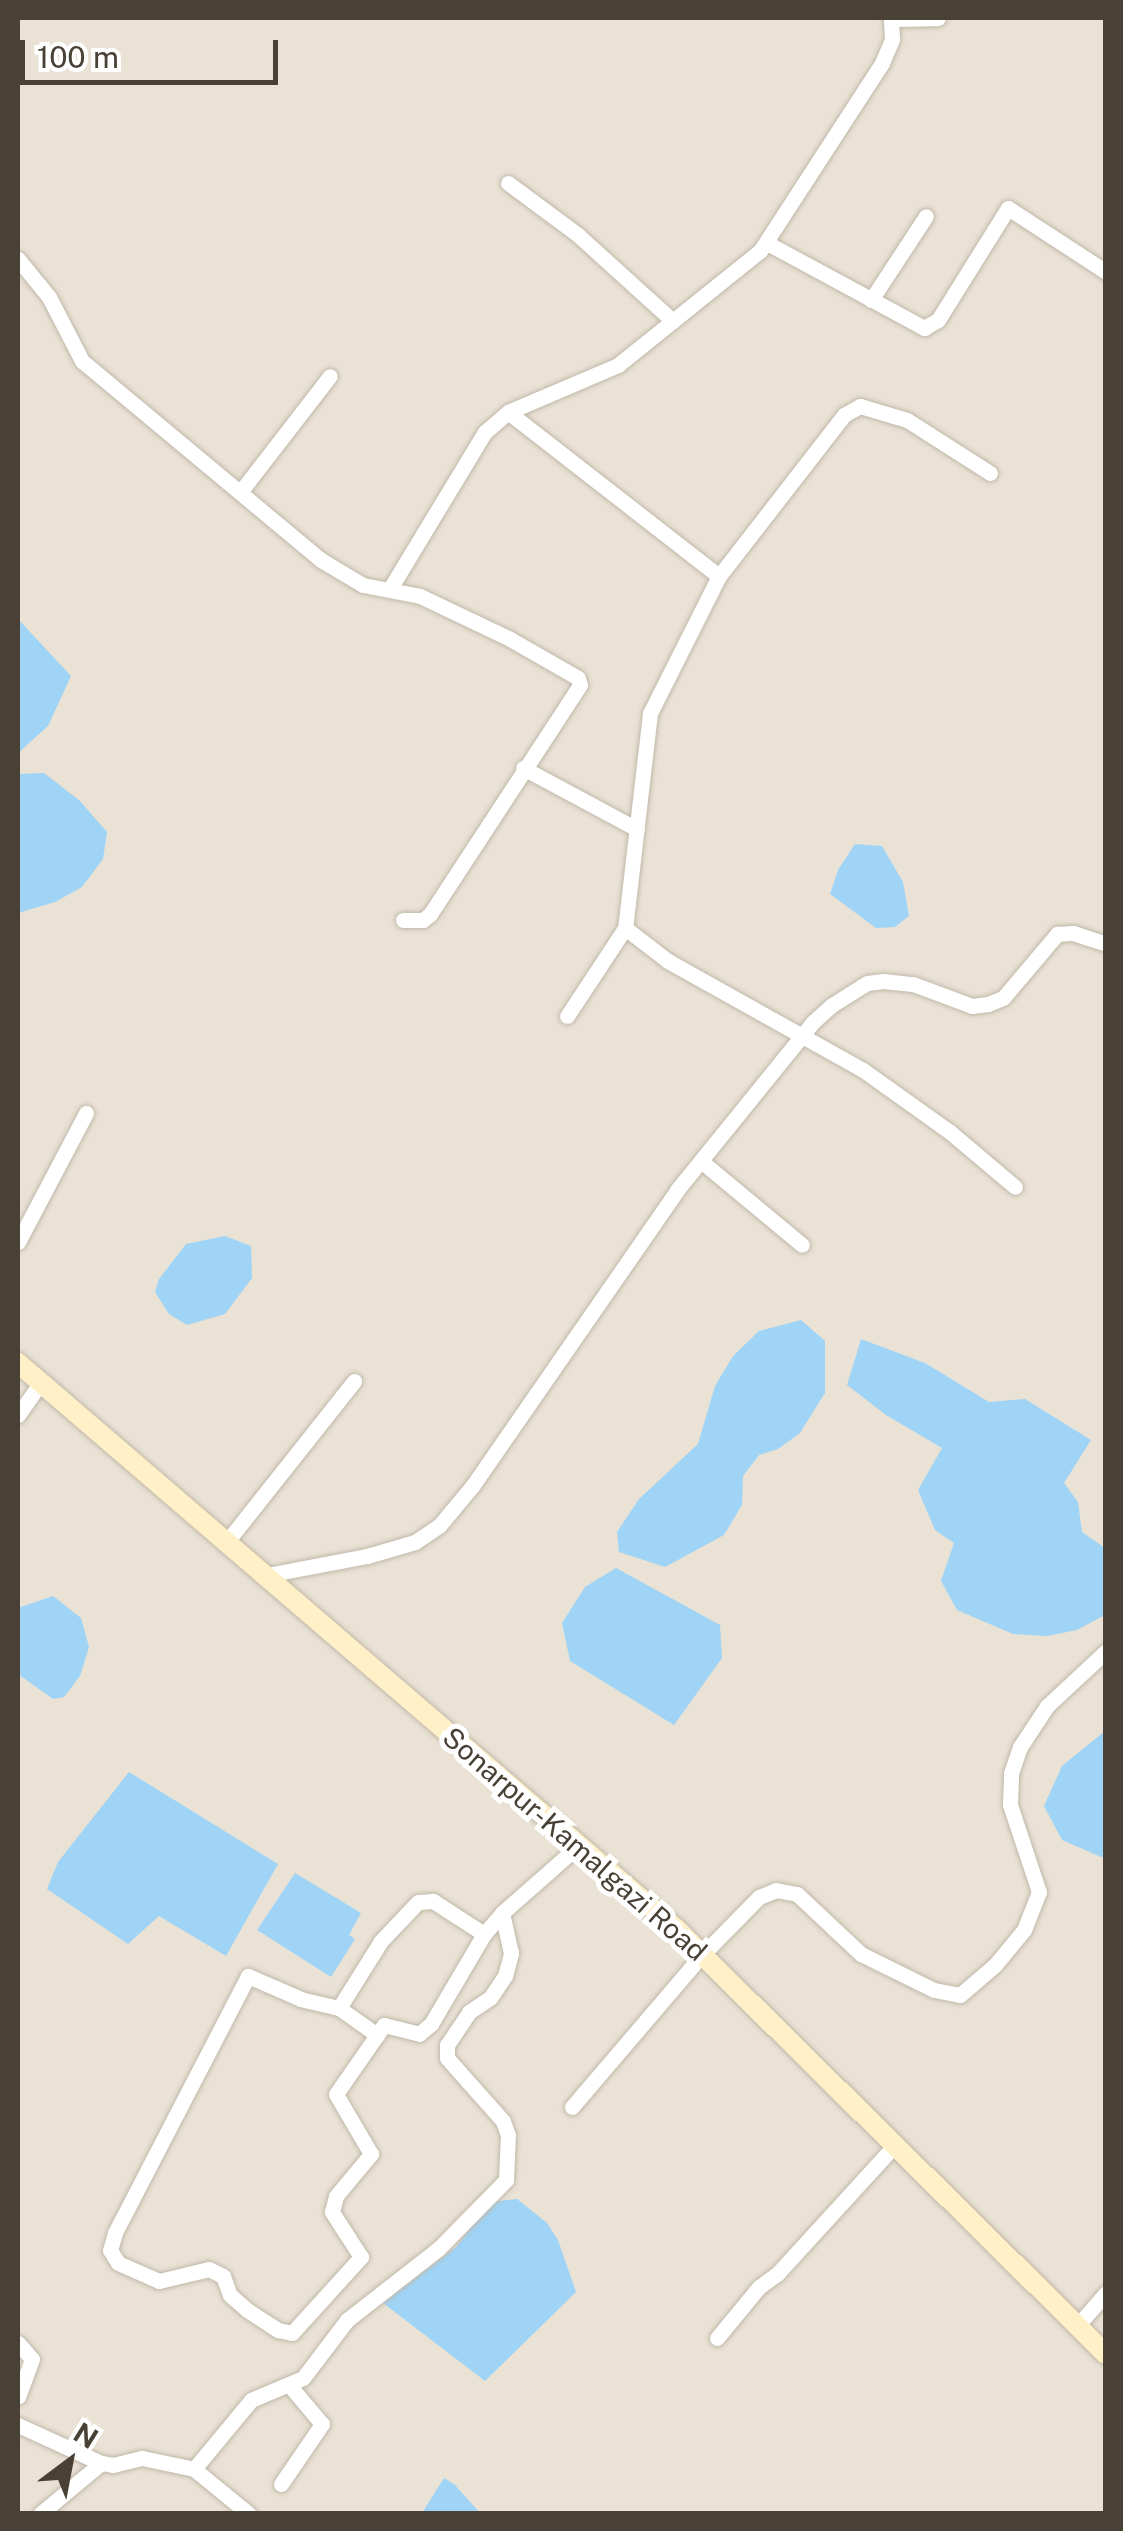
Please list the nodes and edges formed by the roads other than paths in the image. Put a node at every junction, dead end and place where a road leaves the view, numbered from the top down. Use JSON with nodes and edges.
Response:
{"nodes":[{"id":1,"x":891,"y":18,"type":"edge"},
{"id":2,"x":938,"y":18,"type":"edge"},
{"id":3,"x":508,"y":183,"type":"dead end"},
{"id":4,"x":926,"y":216,"type":"dead end"},
{"id":5,"x":767,"y":243,"type":"junction"},
{"id":6,"x":18,"y":260,"type":"edge"},
{"id":7,"x":1106,"y":272,"type":"edge"},
{"id":8,"x":871,"y":300,"type":"junction"},
{"id":9,"x":673,"y":320,"type":"junction"},
{"id":10,"x":330,"y":376,"type":"dead end"},
{"id":11,"x":508,"y":412,"type":"junction"},
{"id":12,"x":990,"y":474,"type":"dead end"},
{"id":13,"x":241,"y":492,"type":"junction"},
{"id":14,"x":719,"y":576,"type":"junction"},
{"id":15,"x":391,"y":587,"type":"junction"},
{"id":16,"x":524,"y":768,"type":"junction"},
{"id":17,"x":638,"y":829,"type":"junction"},
{"id":18,"x":402,"y":920,"type":"dead end"},
{"id":19,"x":625,"y":928,"type":"junction"},
{"id":20,"x":1106,"y":944,"type":"edge"},
{"id":21,"x":568,"y":1016,"type":"dead end"},
{"id":22,"x":801,"y":1038,"type":"junction"},
{"id":23,"x":86,"y":1113,"type":"dead end"},
{"id":24,"x":701,"y":1161,"type":"junction"},
{"id":25,"x":1015,"y":1187,"type":"dead end"},
{"id":26,"x":18,"y":1242,"type":"edge"},
{"id":27,"x":802,"y":1246,"type":"dead end"},
{"id":28,"x":18,"y":1363,"type":"edge"},
{"id":29,"x":354,"y":1380,"type":"dead end"},
{"id":30,"x":40,"y":1384,"type":"junction"},
{"id":31,"x":18,"y":1415,"type":"edge"},
{"id":32,"x":225,"y":1544,"type":"junction"},
{"id":33,"x":267,"y":1576,"type":"junction"},
{"id":34,"x":1106,"y":1651,"type":"edge"},
{"id":35,"x":579,"y":1846,"type":"junction"},
{"id":36,"x":502,"y":1914,"type":"junction"},
{"id":37,"x":484,"y":1934,"type":"junction"},
{"id":38,"x":702,"y":1955,"type":"junction"},
{"id":39,"x":339,"y":2008,"type":"junction"},
{"id":40,"x":377,"y":2035,"type":"junction"},
{"id":41,"x":572,"y":2107,"type":"dead end"},
{"id":42,"x":894,"y":2146,"type":"junction"},
{"id":43,"x":1106,"y":2293,"type":"edge"},
{"id":44,"x":1077,"y":2326,"type":"junction"},
{"id":45,"x":717,"y":2338,"type":"dead end"},
{"id":46,"x":18,"y":2344,"type":"edge"},
{"id":47,"x":1106,"y":2354,"type":"edge"},
{"id":48,"x":290,"y":2386,"type":"junction"},
{"id":49,"x":18,"y":2397,"type":"edge"},
{"id":50,"x":18,"y":2425,"type":"edge"},
{"id":51,"x":100,"y":2463,"type":"junction"},
{"id":52,"x":194,"y":2470,"type":"junction"},
{"id":53,"x":281,"y":2484,"type":"dead end"},
{"id":54,"x":40,"y":2514,"type":"edge"},
{"id":55,"x":249,"y":2514,"type":"edge"}],
"edges":[{"from":1,"to":2,"type":"street"},
{"from":1,"to":5,"type":"street"},
{"from":3,"to":9,"type":"street"},
{"from":4,"to":8,"type":"street"},
{"from":5,"to":8,"type":"street"},
{"from":5,"to":9,"type":"street"},
{"from":6,"to":13,"type":"street"},
{"from":7,"to":8,"type":"street"},
{"from":9,"to":11,"type":"street"},
{"from":10,"to":13,"type":"street"},
{"from":11,"to":14,"type":"street"},
{"from":11,"to":15,"type":"street"},
{"from":12,"to":14,"type":"street"},
{"from":13,"to":15,"type":"street"},
{"from":14,"to":17,"type":"street"},
{"from":15,"to":16,"type":"street"},
{"from":16,"to":17,"type":"street"},
{"from":16,"to":18,"type":"street"},
{"from":17,"to":19,"type":"street"},
{"from":19,"to":21,"type":"street"},
{"from":19,"to":22,"type":"street"},
{"from":20,"to":22,"type":"street"},
{"from":22,"to":24,"type":"street"},
{"from":22,"to":25,"type":"street"},
{"from":23,"to":26,"type":"street"},
{"from":24,"to":27,"type":"street"},
{"from":24,"to":33,"type":"street"},
{"from":28,"to":30,"type":"main road","name":"Sonarpur-Kamalgazi Road"},
{"from":29,"to":32,"type":"street"},
{"from":30,"to":31,"type":"street"},
{"from":30,"to":32,"type":"main road","name":"Sonarpur-Kamalgazi Road"},
{"from":32,"to":33,"type":"main road","name":"Sonarpur-Kamalgazi Road"},
{"from":33,"to":35,"type":"main road","name":"Sonarpur-Kamalgazi Road"},
{"from":34,"to":38,"type":"street"},
{"from":35,"to":36,"type":"street"},
{"from":35,"to":38,"type":"main road","name":"Sonarpur-Kamalgazi Road"},
{"from":36,"to":37,"type":"street"},
{"from":36,"to":48,"type":"street"},
{"from":37,"to":39,"type":"street"},
{"from":37,"to":40,"type":"street"},
{"from":38,"to":41,"type":"street"},
{"from":38,"to":42,"type":"main road","name":"Sonarpur-Kamalgazi Road"},
{"from":39,"to":40,"type":"street"},
{"from":39,"to":40,"type":"street"},
{"from":42,"to":44,"type":"main road","name":"Sonarpur-Kamalgazi Road"},
{"from":42,"to":45,"type":"street"},
{"from":43,"to":44,"type":"street"},
{"from":44,"to":47,"type":"main road","name":"Sonarpur-Kamalgazi Road"},
{"from":46,"to":49,"type":"street"},
{"from":48,"to":52,"type":"street"},
{"from":48,"to":53,"type":"street"},
{"from":50,"to":51,"type":"street"},
{"from":51,"to":52,"type":"street"},
{"from":51,"to":54,"type":"street"},
{"from":52,"to":55,"type":"street"}]}
